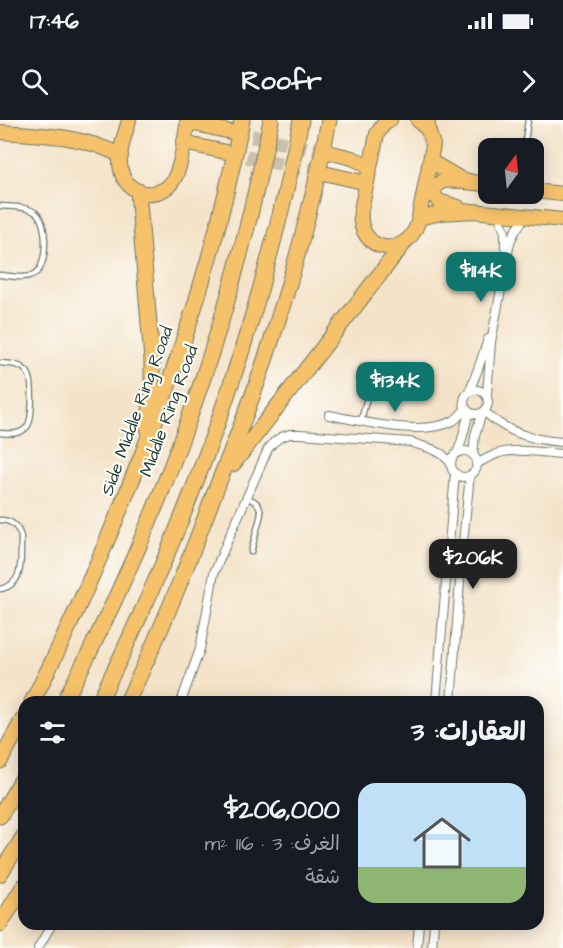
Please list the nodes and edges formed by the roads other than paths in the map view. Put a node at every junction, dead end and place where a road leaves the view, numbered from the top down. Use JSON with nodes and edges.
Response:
{"nodes":[{"id":1,"x":129,"y":120,"type":"edge"},
{"id":2,"x":242,"y":120,"type":"edge"},
{"id":3,"x":271,"y":120,"type":"edge"},
{"id":4,"x":301,"y":120,"type":"edge"},
{"id":5,"x":329,"y":120,"type":"edge"},
{"id":6,"x":390,"y":120,"type":"edge"},
{"id":7,"x":528,"y":120,"type":"edge"},
{"id":8,"x":188,"y":121,"type":"edge"},
{"id":9,"x":425,"y":123,"type":"edge"},
{"id":10,"x":0,"y":132,"type":"edge"},
{"id":11,"x":231,"y":132,"type":"tunnel mouth"},
{"id":12,"x":525,"y":138,"type":"edge"},
{"id":13,"x":183,"y":142,"type":"junction"},
{"id":14,"x":226,"y":152,"type":"tunnel mouth"},
{"id":15,"x":332,"y":153,"type":"tunnel mouth"},
{"id":16,"x":121,"y":156,"type":"junction"},
{"id":17,"x":430,"y":160,"type":"junction"},
{"id":18,"x":364,"y":163,"type":"junction"},
{"id":19,"x":328,"y":174,"type":"tunnel mouth"},
{"id":20,"x":350,"y":179,"type":"junction"},
{"id":21,"x":367,"y":183,"type":"junction"},
{"id":22,"x":474,"y":183,"type":"junction"},
{"id":23,"x":478,"y":184,"type":"edge"},
{"id":24,"x":138,"y":191,"type":"junction"},
{"id":25,"x":544,"y":192,"type":"edge"},
{"id":26,"x":563,"y":194,"type":"edge"},
{"id":27,"x":0,"y":206,"type":"edge"},
{"id":28,"x":474,"y":211,"type":"junction"},
{"id":29,"x":498,"y":213,"type":"junction"},
{"id":30,"x":526,"y":216,"type":"junction"},
{"id":31,"x":419,"y":218,"type":"junction"},
{"id":32,"x":563,"y":220,"type":"edge"},
{"id":33,"x":404,"y":243,"type":"junction"},
{"id":34,"x":0,"y":275,"type":"edge"},
{"id":35,"x":0,"y":363,"type":"edge"},
{"id":36,"x":370,"y":385,"type":"junction"},
{"id":37,"x":377,"y":387,"type":"junction"},
{"id":38,"x":469,"y":392,"type":"junction"},
{"id":39,"x":401,"y":393,"type":"dead end"},
{"id":40,"x":487,"y":395,"type":"junction"},
{"id":41,"x":467,"y":410,"type":"junction"},
{"id":42,"x":483,"y":412,"type":"junction"},
{"id":43,"x":329,"y":415,"type":"dead end"},
{"id":44,"x":361,"y":421,"type":"junction"},
{"id":45,"x":0,"y":433,"type":"edge"},
{"id":46,"x":563,"y":442,"type":"edge"},
{"id":47,"x":457,"y":453,"type":"junction"},
{"id":48,"x":563,"y":454,"type":"edge"},
{"id":49,"x":472,"y":455,"type":"junction"},
{"id":50,"x":141,"y":460,"type":"junction"},
{"id":51,"x":451,"y":463,"type":"junction"},
{"id":52,"x":476,"y":464,"type":"junction"},
{"id":53,"x":455,"y":473,"type":"junction"},
{"id":54,"x":470,"y":475,"type":"junction"},
{"id":55,"x":218,"y":486,"type":"junction"},
{"id":56,"x":246,"y":497,"type":"junction"},
{"id":57,"x":0,"y":520,"type":"edge"},
{"id":58,"x":251,"y":552,"type":"dead end"},
{"id":59,"x":0,"y":589,"type":"edge"},
{"id":60,"x":35,"y":696,"type":"edge"},
{"id":61,"x":67,"y":696,"type":"edge"},
{"id":62,"x":102,"y":696,"type":"edge"},
{"id":63,"x":130,"y":696,"type":"edge"},
{"id":64,"x":183,"y":696,"type":"edge"},
{"id":65,"x":436,"y":696,"type":"edge"},
{"id":66,"x":451,"y":696,"type":"edge"},
{"id":67,"x":18,"y":729,"type":"edge"},
{"id":68,"x":0,"y":761,"type":"edge"},
{"id":69,"x":18,"y":786,"type":"edge"},
{"id":70,"x":0,"y":816,"type":"edge"},
{"id":71,"x":18,"y":846,"type":"edge"},
{"id":72,"x":0,"y":874,"type":"edge"},
{"id":73,"x":18,"y":896,"type":"edge"},
{"id":74,"x":0,"y":924,"type":"edge"},
{"id":75,"x":48,"y":930,"type":"edge"},
{"id":76,"x":418,"y":930,"type":"edge"},
{"id":77,"x":434,"y":930,"type":"edge"},
{"id":78,"x":38,"y":948,"type":"edge"},
{"id":79,"x":417,"y":948,"type":"edge"},
{"id":80,"x":432,"y":948,"type":"edge"}],
"edges":[{"from":1,"to":16,"type":"main road"},
{"from":2,"to":50,"type":"highway","name":"Side Middle Ring Road"},
{"from":3,"to":61,"type":"highway","name":"Middle Ring Road"},
{"from":4,"to":62,"type":"highway"},
{"from":5,"to":55,"type":"highway"},
{"from":6,"to":18,"type":"main road"},
{"from":7,"to":12,"type":"lane"},
{"from":8,"to":11,"type":"main road"},
{"from":8,"to":13,"type":"main road"},
{"from":9,"to":17,"type":"main road"},
{"from":10,"to":16,"type":"main road"},
{"from":13,"to":14,"type":"main road"},
{"from":13,"to":24,"type":"main road"},
{"from":15,"to":18,"type":"main road"},
{"from":16,"to":24,"type":"main road"},
{"from":17,"to":22,"type":"main road"},
{"from":17,"to":31,"type":"main road"},
{"from":18,"to":20,"type":"main road"},
{"from":18,"to":21,"type":"main road"},
{"from":19,"to":20,"type":"main road"},
{"from":20,"to":21,"type":"main road"},
{"from":21,"to":33,"type":"main road"},
{"from":22,"to":23,"type":"main road"},
{"from":22,"to":28,"type":"main road"},
{"from":24,"to":50,"type":"highway"},
{"from":25,"to":26,"type":"main road"},
{"from":27,"to":34,"type":"lane"},
{"from":28,"to":29,"type":"main road"},
{"from":28,"to":31,"type":"main road"},
{"from":29,"to":30,"type":"main road"},
{"from":29,"to":38,"type":"street"},
{"from":30,"to":32,"type":"main road"},
{"from":30,"to":40,"type":"street"},
{"from":31,"to":33,"type":"main road"},
{"from":33,"to":55,"type":"highway"},
{"from":35,"to":45,"type":"lane"},
{"from":36,"to":37,"type":"lane"},
{"from":36,"to":37,"type":"lane"},
{"from":36,"to":44,"type":"lane"},
{"from":37,"to":39,"type":"lane"},
{"from":38,"to":40,"type":"street"},
{"from":38,"to":41,"type":"street"},
{"from":40,"to":42,"type":"street"},
{"from":41,"to":42,"type":"street"},
{"from":41,"to":44,"type":"street"},
{"from":41,"to":47,"type":"street"},
{"from":42,"to":46,"type":"street"},
{"from":42,"to":49,"type":"street"},
{"from":43,"to":44,"type":"street"},
{"from":47,"to":49,"type":"street"},
{"from":47,"to":51,"type":"street"},
{"from":48,"to":52,"type":"street"},
{"from":49,"to":52,"type":"street"},
{"from":50,"to":60,"type":"highway","name":"Side Middle Ring Road"},
{"from":51,"to":53,"type":"street"},
{"from":51,"to":56,"type":"street"},
{"from":52,"to":54,"type":"street"},
{"from":53,"to":54,"type":"street"},
{"from":53,"to":65,"type":"street"},
{"from":54,"to":66,"type":"street"},
{"from":55,"to":63,"type":"highway"},
{"from":56,"to":58,"type":"lane"},
{"from":56,"to":64,"type":"street"},
{"from":57,"to":59,"type":"lane"},
{"from":67,"to":68,"type":"highway"},
{"from":69,"to":70,"type":"highway"},
{"from":71,"to":72,"type":"highway"},
{"from":73,"to":74,"type":"highway"},
{"from":75,"to":78,"type":"street"},
{"from":76,"to":79,"type":"street"},
{"from":77,"to":80,"type":"street"}]}
